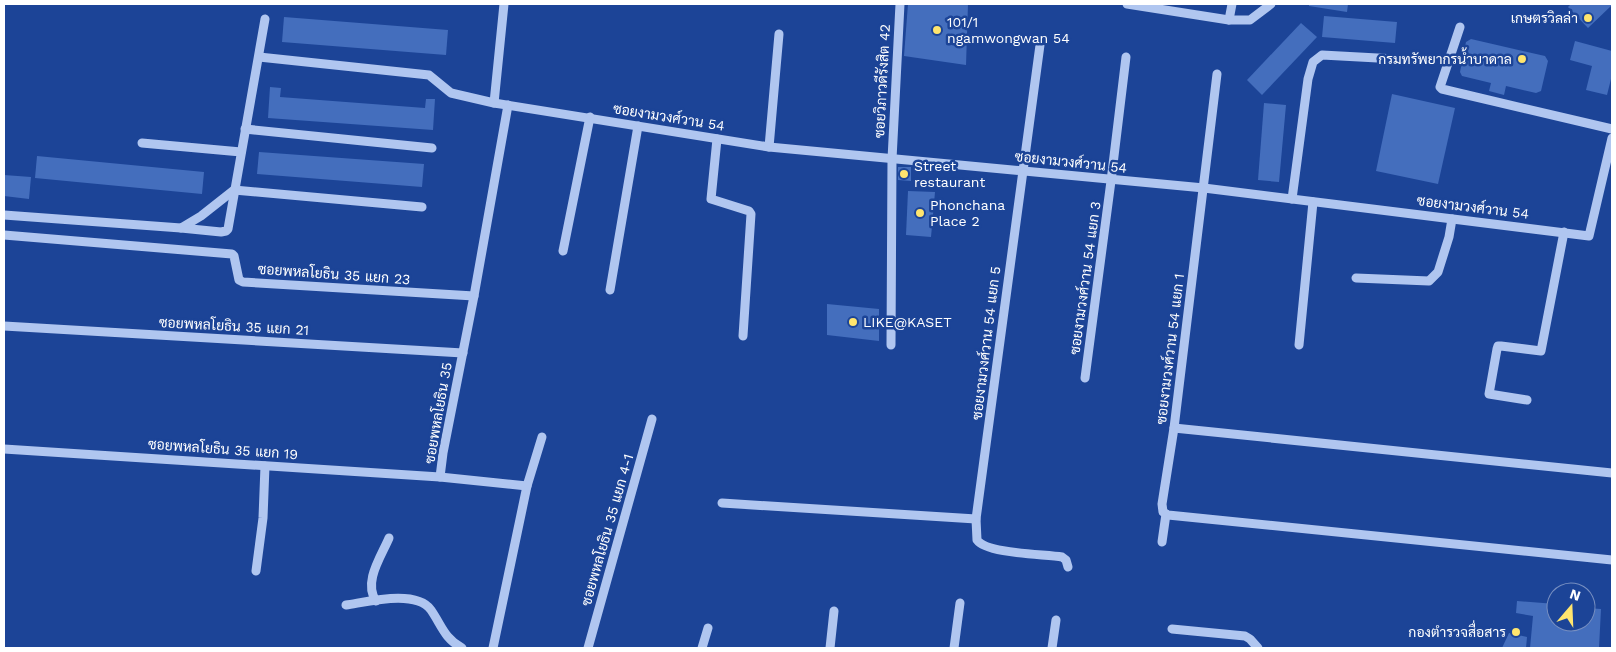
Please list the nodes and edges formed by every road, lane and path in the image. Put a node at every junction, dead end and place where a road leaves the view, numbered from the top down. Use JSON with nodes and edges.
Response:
{"nodes":[{"id":1,"x":504,"y":4,"type":"edge"},
{"id":2,"x":900,"y":4,"type":"edge"},
{"id":3,"x":1127,"y":4,"type":"edge"},
{"id":4,"x":1232,"y":4,"type":"edge"},
{"id":5,"x":1270,"y":4,"type":"edge"},
{"id":6,"x":1172,"y":8,"type":"edge"},
{"id":7,"x":265,"y":19,"type":"dead end"},
{"id":8,"x":1229,"y":20,"type":"junction"},
{"id":9,"x":1460,"y":27,"type":"dead end"},
{"id":10,"x":779,"y":34,"type":"dead end"},
{"id":11,"x":1040,"y":44,"type":"dead end"},
{"id":12,"x":259,"y":57,"type":"junction"},
{"id":13,"x":1126,"y":57,"type":"dead end"},
{"id":14,"x":1396,"y":59,"type":"dead end"},
{"id":15,"x":1217,"y":74,"type":"dead end"},
{"id":16,"x":494,"y":103,"type":"junction"},
{"id":17,"x":508,"y":105,"type":"junction"},
{"id":18,"x":590,"y":117,"type":"junction"},
{"id":19,"x":638,"y":126,"type":"junction"},
{"id":20,"x":245,"y":129,"type":"junction"},
{"id":21,"x":1612,"y":129,"type":"edge"},
{"id":22,"x":1612,"y":138,"type":"edge"},
{"id":23,"x":718,"y":139,"type":"junction"},
{"id":24,"x":142,"y":143,"type":"dead end"},
{"id":25,"x":769,"y":147,"type":"junction"},
{"id":26,"x":432,"y":148,"type":"dead end"},
{"id":27,"x":241,"y":152,"type":"junction"},
{"id":28,"x":892,"y":159,"type":"junction"},
{"id":29,"x":1022,"y":170,"type":"junction"},
{"id":30,"x":1111,"y":181,"type":"junction"},
{"id":31,"x":1204,"y":188,"type":"junction"},
{"id":32,"x":234,"y":190,"type":"junction"},
{"id":33,"x":1292,"y":199,"type":"junction"},
{"id":34,"x":1313,"y":202,"type":"junction"},
{"id":35,"x":422,"y":207,"type":"dead end"},
{"id":36,"x":4,"y":216,"type":"edge"},
{"id":37,"x":1452,"y":218,"type":"junction"},
{"id":38,"x":182,"y":228,"type":"junction"},
{"id":39,"x":1564,"y":232,"type":"junction"},
{"id":40,"x":4,"y":235,"type":"edge"},
{"id":41,"x":563,"y":251,"type":"dead end"},
{"id":42,"x":1356,"y":278,"type":"dead end"},
{"id":43,"x":610,"y":290,"type":"dead end"},
{"id":44,"x":474,"y":296,"type":"junction"},
{"id":45,"x":4,"y":326,"type":"edge"},
{"id":46,"x":743,"y":336,"type":"dead end"},
{"id":47,"x":890,"y":345,"type":"dead end"},
{"id":48,"x":1298,"y":345,"type":"dead end"},
{"id":49,"x":463,"y":353,"type":"junction"},
{"id":50,"x":1085,"y":378,"type":"dead end"},
{"id":51,"x":1527,"y":400,"type":"dead end"},
{"id":52,"x":652,"y":419,"type":"dead end"},
{"id":53,"x":1174,"y":428,"type":"junction"},
{"id":54,"x":542,"y":437,"type":"dead end"},
{"id":55,"x":4,"y":449,"type":"edge"},
{"id":56,"x":265,"y":466,"type":"junction"},
{"id":57,"x":1612,"y":473,"type":"edge"},
{"id":58,"x":440,"y":477,"type":"junction"},
{"id":59,"x":527,"y":486,"type":"junction"},
{"id":60,"x":722,"y":503,"type":"dead end"},
{"id":61,"x":1164,"y":513,"type":"junction"},
{"id":62,"x":976,"y":519,"type":"junction"},
{"id":63,"x":389,"y":538,"type":"dead end"},
{"id":64,"x":1162,"y":542,"type":"dead end"},
{"id":65,"x":1612,"y":560,"type":"edge"},
{"id":66,"x":1068,"y":567,"type":"dead end"},
{"id":67,"x":256,"y":571,"type":"dead end"},
{"id":68,"x":376,"y":601,"type":"junction"},
{"id":69,"x":960,"y":603,"type":"dead end"},
{"id":70,"x":346,"y":605,"type":"dead end"},
{"id":71,"x":834,"y":611,"type":"dead end"},
{"id":72,"x":1056,"y":620,"type":"dead end"},
{"id":73,"x":708,"y":628,"type":"dead end"},
{"id":74,"x":1172,"y":629,"type":"dead end"},
{"id":75,"x":462,"y":648,"type":"edge"},
{"id":76,"x":493,"y":648,"type":"edge"},
{"id":77,"x":588,"y":648,"type":"edge"},
{"id":78,"x":702,"y":648,"type":"edge"},
{"id":79,"x":830,"y":648,"type":"edge"},
{"id":80,"x":954,"y":648,"type":"edge"},
{"id":81,"x":1052,"y":648,"type":"edge"},
{"id":82,"x":1258,"y":648,"type":"edge"}],
"edges":[{"from":1,"to":16,"type":"street"},
{"from":2,"to":28,"type":"street","name":"ซอยวิภาวดีรังสิต 42"},
{"from":3,"to":6,"type":"street"},
{"from":4,"to":8,"type":"street"},
{"from":5,"to":8,"type":"street"},
{"from":6,"to":8,"type":"street"},
{"from":7,"to":12,"type":"street"},
{"from":9,"to":21,"type":"street"},
{"from":10,"to":25,"type":"street"},
{"from":11,"to":29,"type":"street","name":"ซอยงามวงศ์วาน 54 แยก 5"},
{"from":12,"to":16,"type":"street","name":"ซอยงามวงศ์วาน 54"},
{"from":12,"to":20,"type":"street"},
{"from":13,"to":30,"type":"street","name":"ซอยงามวงศ์วาน 54 แยก 3"},
{"from":14,"to":33,"type":"street"},
{"from":15,"to":31,"type":"street","name":"ซอยงามวงศ์วาน 54 แยก 1"},
{"from":16,"to":17,"type":"street","name":"ซอยงามวงศ์วาน 54"},
{"from":17,"to":18,"type":"street","name":"ซอยงามวงศ์วาน 54"},
{"from":17,"to":44,"type":"street","name":"ซอยพหลโยธิน 35"},
{"from":18,"to":19,"type":"street","name":"ซอยงามวงศ์วาน 54"},
{"from":18,"to":41,"type":"street"},
{"from":19,"to":23,"type":"street","name":"ซอยงามวงศ์วาน 54"},
{"from":19,"to":43,"type":"street"},
{"from":20,"to":26,"type":"street"},
{"from":20,"to":27,"type":"street"},
{"from":22,"to":39,"type":"street","name":"ซอยงามวงศ์วาน 54"},
{"from":23,"to":25,"type":"street","name":"ซอยงามวงศ์วาน 54"},
{"from":23,"to":46,"type":"street"},
{"from":24,"to":27,"type":"street"},
{"from":25,"to":28,"type":"street","name":"ซอยงามวงศ์วาน 54"},
{"from":27,"to":32,"type":"street"},
{"from":28,"to":29,"type":"street","name":"ซอยงามวงศ์วาน 54"},
{"from":28,"to":47,"type":"street","name":"ซอยวิภาวดีรังสิต 42"},
{"from":29,"to":30,"type":"street","name":"ซอยงามวงศ์วาน 54"},
{"from":29,"to":62,"type":"street","name":"ซอยงามวงศ์วาน 54 แยก 5"},
{"from":30,"to":31,"type":"street","name":"ซอยงามวงศ์วาน 54"},
{"from":30,"to":50,"type":"street","name":"ซอยงามวงศ์วาน 54 แยก 3"},
{"from":31,"to":33,"type":"street","name":"ซอยงามวงศ์วาน 54"},
{"from":31,"to":53,"type":"street","name":"ซอยงามวงศ์วาน 54 แยก 1"},
{"from":32,"to":35,"type":"street"},
{"from":32,"to":38,"type":"street"},
{"from":32,"to":38,"type":"street"},
{"from":33,"to":34,"type":"street","name":"ซอยงามวงศ์วาน 54"},
{"from":34,"to":37,"type":"street","name":"ซอยงามวงศ์วาน 54"},
{"from":34,"to":48,"type":"street"},
{"from":36,"to":38,"type":"street"},
{"from":37,"to":39,"type":"street","name":"ซอยงามวงศ์วาน 54"},
{"from":37,"to":42,"type":"street"},
{"from":39,"to":51,"type":"street"},
{"from":40,"to":44,"type":"street","name":"ซอยพหลโยธิน 35 แยก 23"},
{"from":44,"to":49,"type":"street","name":"ซอยพหลโยธิน 35"},
{"from":45,"to":49,"type":"street","name":"ซอยพหลโยธิน 35 แยก 21"},
{"from":49,"to":58,"type":"street","name":"ซอยพหลโยธิน 35"},
{"from":52,"to":77,"type":"street","name":"ซอยพหลโยธิน 35 แยก 4-1"},
{"from":53,"to":57,"type":"street"},
{"from":53,"to":61,"type":"street","name":"ซอยงามวงศ์วาน 54 แยก 1"},
{"from":54,"to":59,"type":"street"},
{"from":55,"to":56,"type":"street","name":"ซอยพหลโยธิน 35 แยก 19"},
{"from":56,"to":58,"type":"street","name":"ซอยพหลโยธิน 35 แยก 19"},
{"from":56,"to":67,"type":"street"},
{"from":58,"to":59,"type":"street","name":"ซอยพหลโยธิน 35"},
{"from":59,"to":76,"type":"street"},
{"from":60,"to":62,"type":"street"},
{"from":61,"to":64,"type":"street","name":"ซอยงามวงศ์วาน 54 แยก 1"},
{"from":61,"to":65,"type":"street"},
{"from":62,"to":66,"type":"street","name":"ซอยงามวงศ์วาน 54 แยก 5"},
{"from":63,"to":68,"type":"street"},
{"from":68,"to":70,"type":"street"},
{"from":68,"to":75,"type":"street"},
{"from":69,"to":80,"type":"street"},
{"from":71,"to":79,"type":"street"},
{"from":72,"to":81,"type":"street"},
{"from":73,"to":78,"type":"street"},
{"from":74,"to":82,"type":"street"}]}
